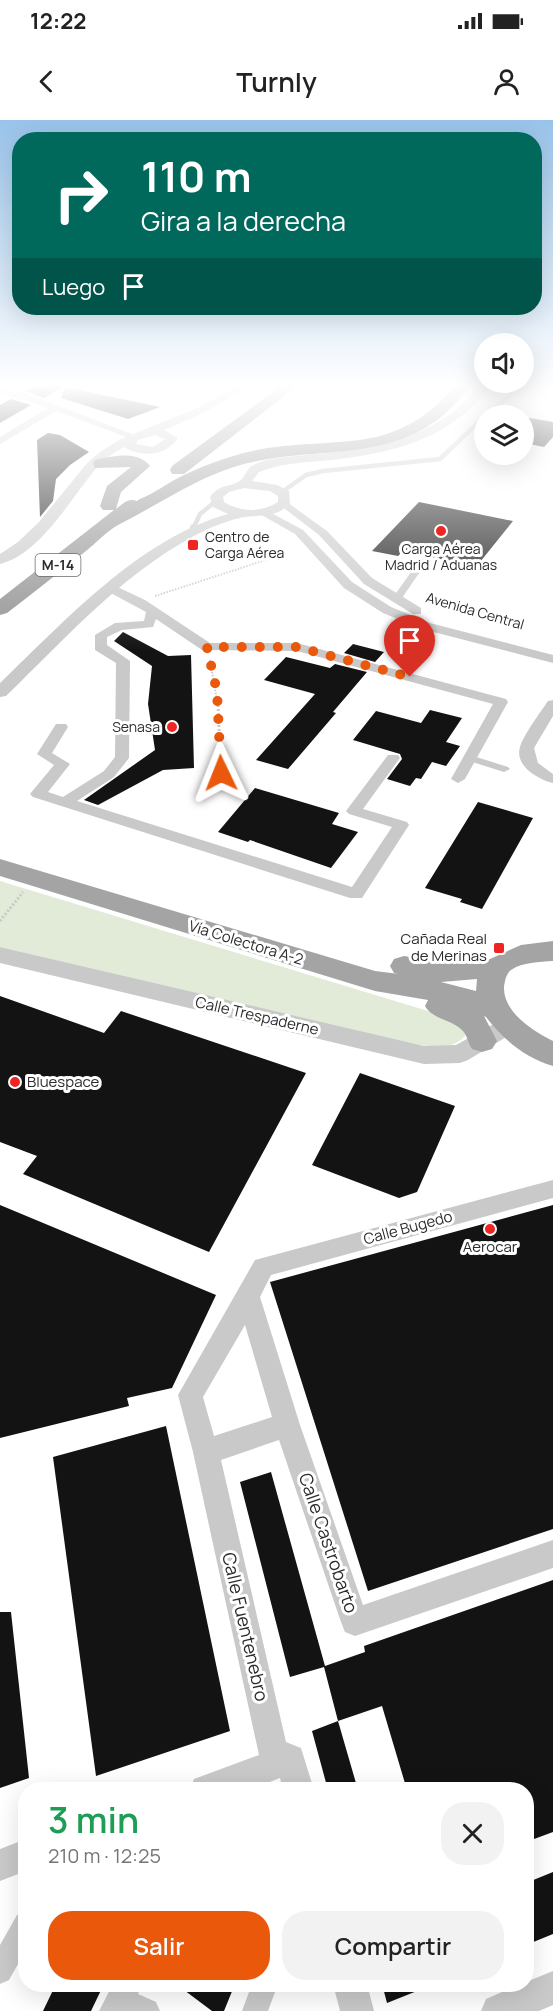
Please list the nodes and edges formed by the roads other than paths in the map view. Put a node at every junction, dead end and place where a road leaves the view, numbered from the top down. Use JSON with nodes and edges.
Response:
{"nodes":[{"id":1,"x":88,"y":475,"type":"edge"},
{"id":2,"x":131,"y":475,"type":"edge"},
{"id":3,"x":138,"y":475,"type":"edge"},
{"id":4,"x":151,"y":475,"type":"edge"},
{"id":5,"x":165,"y":475,"type":"edge"},
{"id":6,"x":193,"y":475,"type":"edge"},
{"id":7,"x":216,"y":475,"type":"edge"},
{"id":8,"x":250,"y":475,"type":"edge"},
{"id":9,"x":258,"y":475,"type":"edge"},
{"id":10,"x":306,"y":475,"type":"edge"},
{"id":11,"x":294,"y":482,"type":"junction"},
{"id":12,"x":241,"y":485,"type":"junction"},
{"id":13,"x":130,"y":491,"type":"junction"},
{"id":14,"x":276,"y":492,"type":"junction"},
{"id":15,"x":219,"y":504,"type":"junction"},
{"id":16,"x":264,"y":512,"type":"junction"},
{"id":17,"x":112,"y":513,"type":"junction"},
{"id":18,"x":244,"y":513,"type":"junction"},
{"id":19,"x":46,"y":523,"type":"junction"},
{"id":20,"x":196,"y":530,"type":"junction"},
{"id":21,"x":0,"y":544,"type":"edge"},
{"id":22,"x":0,"y":560,"type":"edge"},
{"id":23,"x":424,"y":560,"type":"dead end"},
{"id":24,"x":111,"y":588,"type":"junction"},
{"id":25,"x":0,"y":589,"type":"edge"},
{"id":26,"x":399,"y":596,"type":"dead end"},
{"id":27,"x":146,"y":607,"type":"junction"},
{"id":28,"x":0,"y":609,"type":"edge"},
{"id":29,"x":553,"y":647,"type":"edge"},
{"id":30,"x":553,"y":659,"type":"edge"},
{"id":31,"x":0,"y":692,"type":"edge"},
{"id":32,"x":553,"y":704,"type":"edge"},
{"id":33,"x":61,"y":727,"type":"dead end"},
{"id":34,"x":393,"y":758,"type":"dead end"},
{"id":35,"x":470,"y":758,"type":"junction"},
{"id":36,"x":504,"y":769,"type":"dead end"},
{"id":37,"x":458,"y":779,"type":"dead end"},
{"id":38,"x":553,"y":779,"type":"edge"},
{"id":39,"x":64,"y":803,"type":"junction"},
{"id":40,"x":0,"y":848,"type":"edge"},
{"id":41,"x":0,"y":867,"type":"edge"},
{"id":42,"x":553,"y":951,"type":"edge"},
{"id":43,"x":0,"y":955,"type":"edge"},
{"id":44,"x":497,"y":968,"type":"junction"},
{"id":45,"x":375,"y":981,"type":"junction"},
{"id":46,"x":501,"y":1017,"type":"junction"},
{"id":47,"x":482,"y":1041,"type":"junction"},
{"id":48,"x":553,"y":1055,"type":"edge"},
{"id":49,"x":553,"y":1189,"type":"edge"},
{"id":50,"x":248,"y":1297,"type":"junction"},
{"id":51,"x":287,"y":1425,"type":"junction"},
{"id":52,"x":206,"y":1452,"type":"junction"},
{"id":53,"x":553,"y":1554,"type":"edge"},
{"id":54,"x":290,"y":1759,"type":"junction"},
{"id":55,"x":227,"y":1782,"type":"edge"},
{"id":56,"x":296,"y":1782,"type":"edge"},
{"id":57,"x":18,"y":1858,"type":"edge"},
{"id":58,"x":0,"y":1865,"type":"edge"},
{"id":59,"x":18,"y":1938,"type":"edge"},
{"id":60,"x":0,"y":1971,"type":"edge"},
{"id":61,"x":553,"y":1988,"type":"edge"},
{"id":62,"x":262,"y":1992,"type":"edge"},
{"id":63,"x":352,"y":1992,"type":"edge"},
{"id":64,"x":119,"y":1999,"type":"edge"},
{"id":65,"x":147,"y":2011,"type":"edge"},
{"id":66,"x":255,"y":2011,"type":"edge"},
{"id":67,"x":357,"y":2011,"type":"edge"},
{"id":68,"x":498,"y":2011,"type":"edge"}],
"edges":[{"from":1,"to":19,"type":"street"},
{"from":2,"to":17,"type":"highway"},
{"from":3,"to":13,"type":"highway"},
{"from":4,"to":13,"type":"highway","number":"M-14"},
{"from":5,"to":17,"type":"highway","number":"M-14"},
{"from":6,"to":17,"type":"highway"},
{"from":7,"to":12,"type":"highway"},
{"from":8,"to":12,"type":"street"},
{"from":9,"to":14,"type":"street"},
{"from":10,"to":11,"type":"lane"},
{"from":11,"to":14,"type":"lane"},
{"from":11,"to":14,"type":"lane"},
{"from":12,"to":14,"type":"street"},
{"from":12,"to":15,"type":"street"},
{"from":13,"to":17,"type":"highway","number":"M-14"},
{"from":14,"to":16,"type":"street"},
{"from":14,"to":29,"type":"street","name":"Avenida Central"},
{"from":15,"to":18,"type":"street"},
{"from":15,"to":20,"type":"street"},
{"from":16,"to":18,"type":"street"},
{"from":16,"to":30,"type":"street","name":"Avenida Central"},
{"from":17,"to":25,"type":"highway","number":"M-14"},
{"from":17,"to":28,"type":"highway","number":"M-14"},
{"from":18,"to":20,"type":"street"},
{"from":19,"to":21,"type":"street"},
{"from":19,"to":22,"type":"street"},
{"from":20,"to":24,"type":"street"},
{"from":23,"to":26,"type":"street"},
{"from":24,"to":27,"type":"street"},
{"from":24,"to":31,"type":"street"},
{"from":27,"to":35,"type":"street"},
{"from":27,"to":39,"type":"street"},
{"from":32,"to":38,"type":"street"},
{"from":33,"to":39,"type":"street"},
{"from":34,"to":39,"type":"street"},
{"from":35,"to":36,"type":"street"},
{"from":35,"to":37,"type":"street"},
{"from":40,"to":44,"type":"main road","name":"Vía Colectora A-2"},
{"from":41,"to":45,"type":"main road","name":"Vía Colectora A-2"},
{"from":42,"to":44,"type":"main road"},
{"from":43,"to":47,"type":"street","name":"Calle Trespaderne"},
{"from":44,"to":46,"type":"main road"},
{"from":45,"to":46,"type":"main road","name":"Vía Colectora A-2"},
{"from":45,"to":47,"type":"main road"},
{"from":46,"to":47,"type":"street","name":"Calle Trespaderne"},
{"from":46,"to":48,"type":"main road","name":"Vía Colectora A-2"},
{"from":49,"to":50,"type":"street","name":"Calle Bugedo"},
{"from":50,"to":51,"type":"street","name":"Calle Castrobarto"},
{"from":50,"to":52,"type":"street","name":"Calle Fuentenebro"},
{"from":51,"to":52,"type":"street"},
{"from":51,"to":53,"type":"street","name":"Calle Castrobarto"},
{"from":52,"to":54,"type":"street","name":"Calle Fuentenebro"},
{"from":54,"to":55,"type":"street"},
{"from":54,"to":56,"type":"street"},
{"from":57,"to":58,"type":"street"},
{"from":59,"to":60,"type":"street"},
{"from":61,"to":68,"type":"street"},
{"from":62,"to":66,"type":"street"},
{"from":63,"to":67,"type":"street"},
{"from":64,"to":65,"type":"street"}]}
